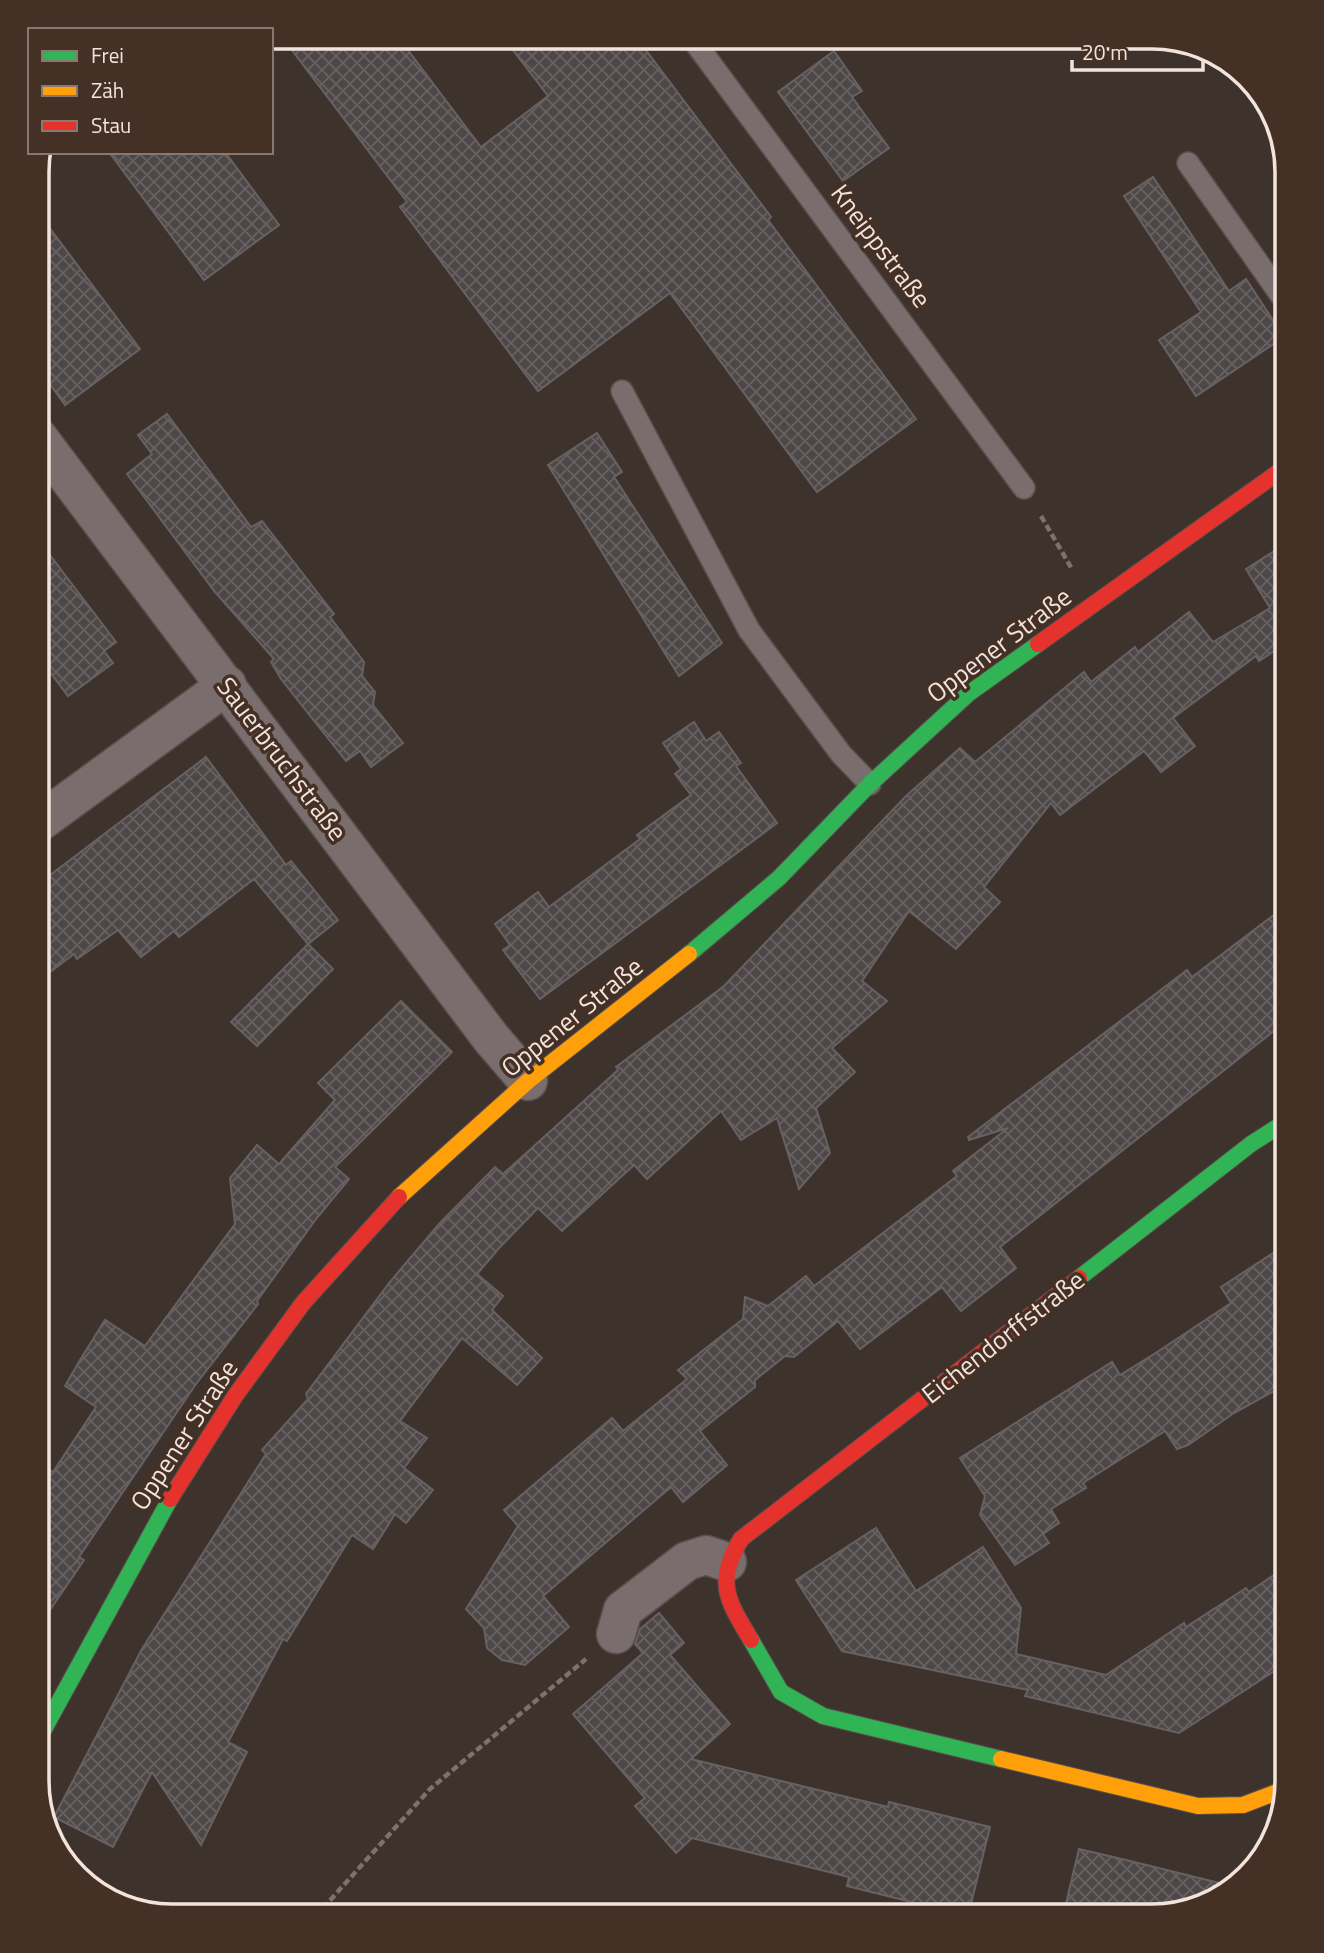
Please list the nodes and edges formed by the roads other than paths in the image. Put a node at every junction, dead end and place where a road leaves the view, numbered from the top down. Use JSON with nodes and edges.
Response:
{"nodes":[{"id":1,"x":700,"y":49,"type":"edge"},
{"id":2,"x":1188,"y":163,"type":"dead end"},
{"id":3,"x":1275,"y":287,"type":"edge"},
{"id":4,"x":622,"y":391,"type":"dead end"},
{"id":5,"x":49,"y":452,"type":"edge"},
{"id":6,"x":1275,"y":474,"type":"edge"},
{"id":7,"x":1024,"y":488,"type":"road end"},
{"id":8,"x":227,"y":685,"type":"junction"},
{"id":9,"x":870,"y":784,"type":"junction"},
{"id":10,"x":49,"y":815,"type":"edge"},
{"id":11,"x":528,"y":1082,"type":"junction"},
{"id":12,"x":1275,"y":1129,"type":"edge"},
{"id":13,"x":727,"y":1562,"type":"junction"},
{"id":14,"x":616,"y":1634,"type":"road end"},
{"id":15,"x":49,"y":1720,"type":"edge"},
{"id":16,"x":1274,"y":1795,"type":"edge"}],
"edges":[{"from":1,"to":7,"type":"lane","name":"Kneippstraße"},
{"from":2,"to":3,"type":"lane"},
{"from":4,"to":9,"type":"lane"},
{"from":5,"to":8,"type":"street","name":"Sauerbruchstraße"},
{"from":6,"to":9,"type":"street","name":"Oppener Straße"},
{"from":8,"to":10,"type":"street"},
{"from":8,"to":11,"type":"street","name":"Sauerbruchstraße"},
{"from":9,"to":11,"type":"street","name":"Oppener Straße"},
{"from":11,"to":15,"type":"street","name":"Oppener Straße"},
{"from":12,"to":13,"type":"street","name":"Eichendorffstraße"},
{"from":13,"to":14,"type":"street"},
{"from":13,"to":16,"type":"street"}]}
